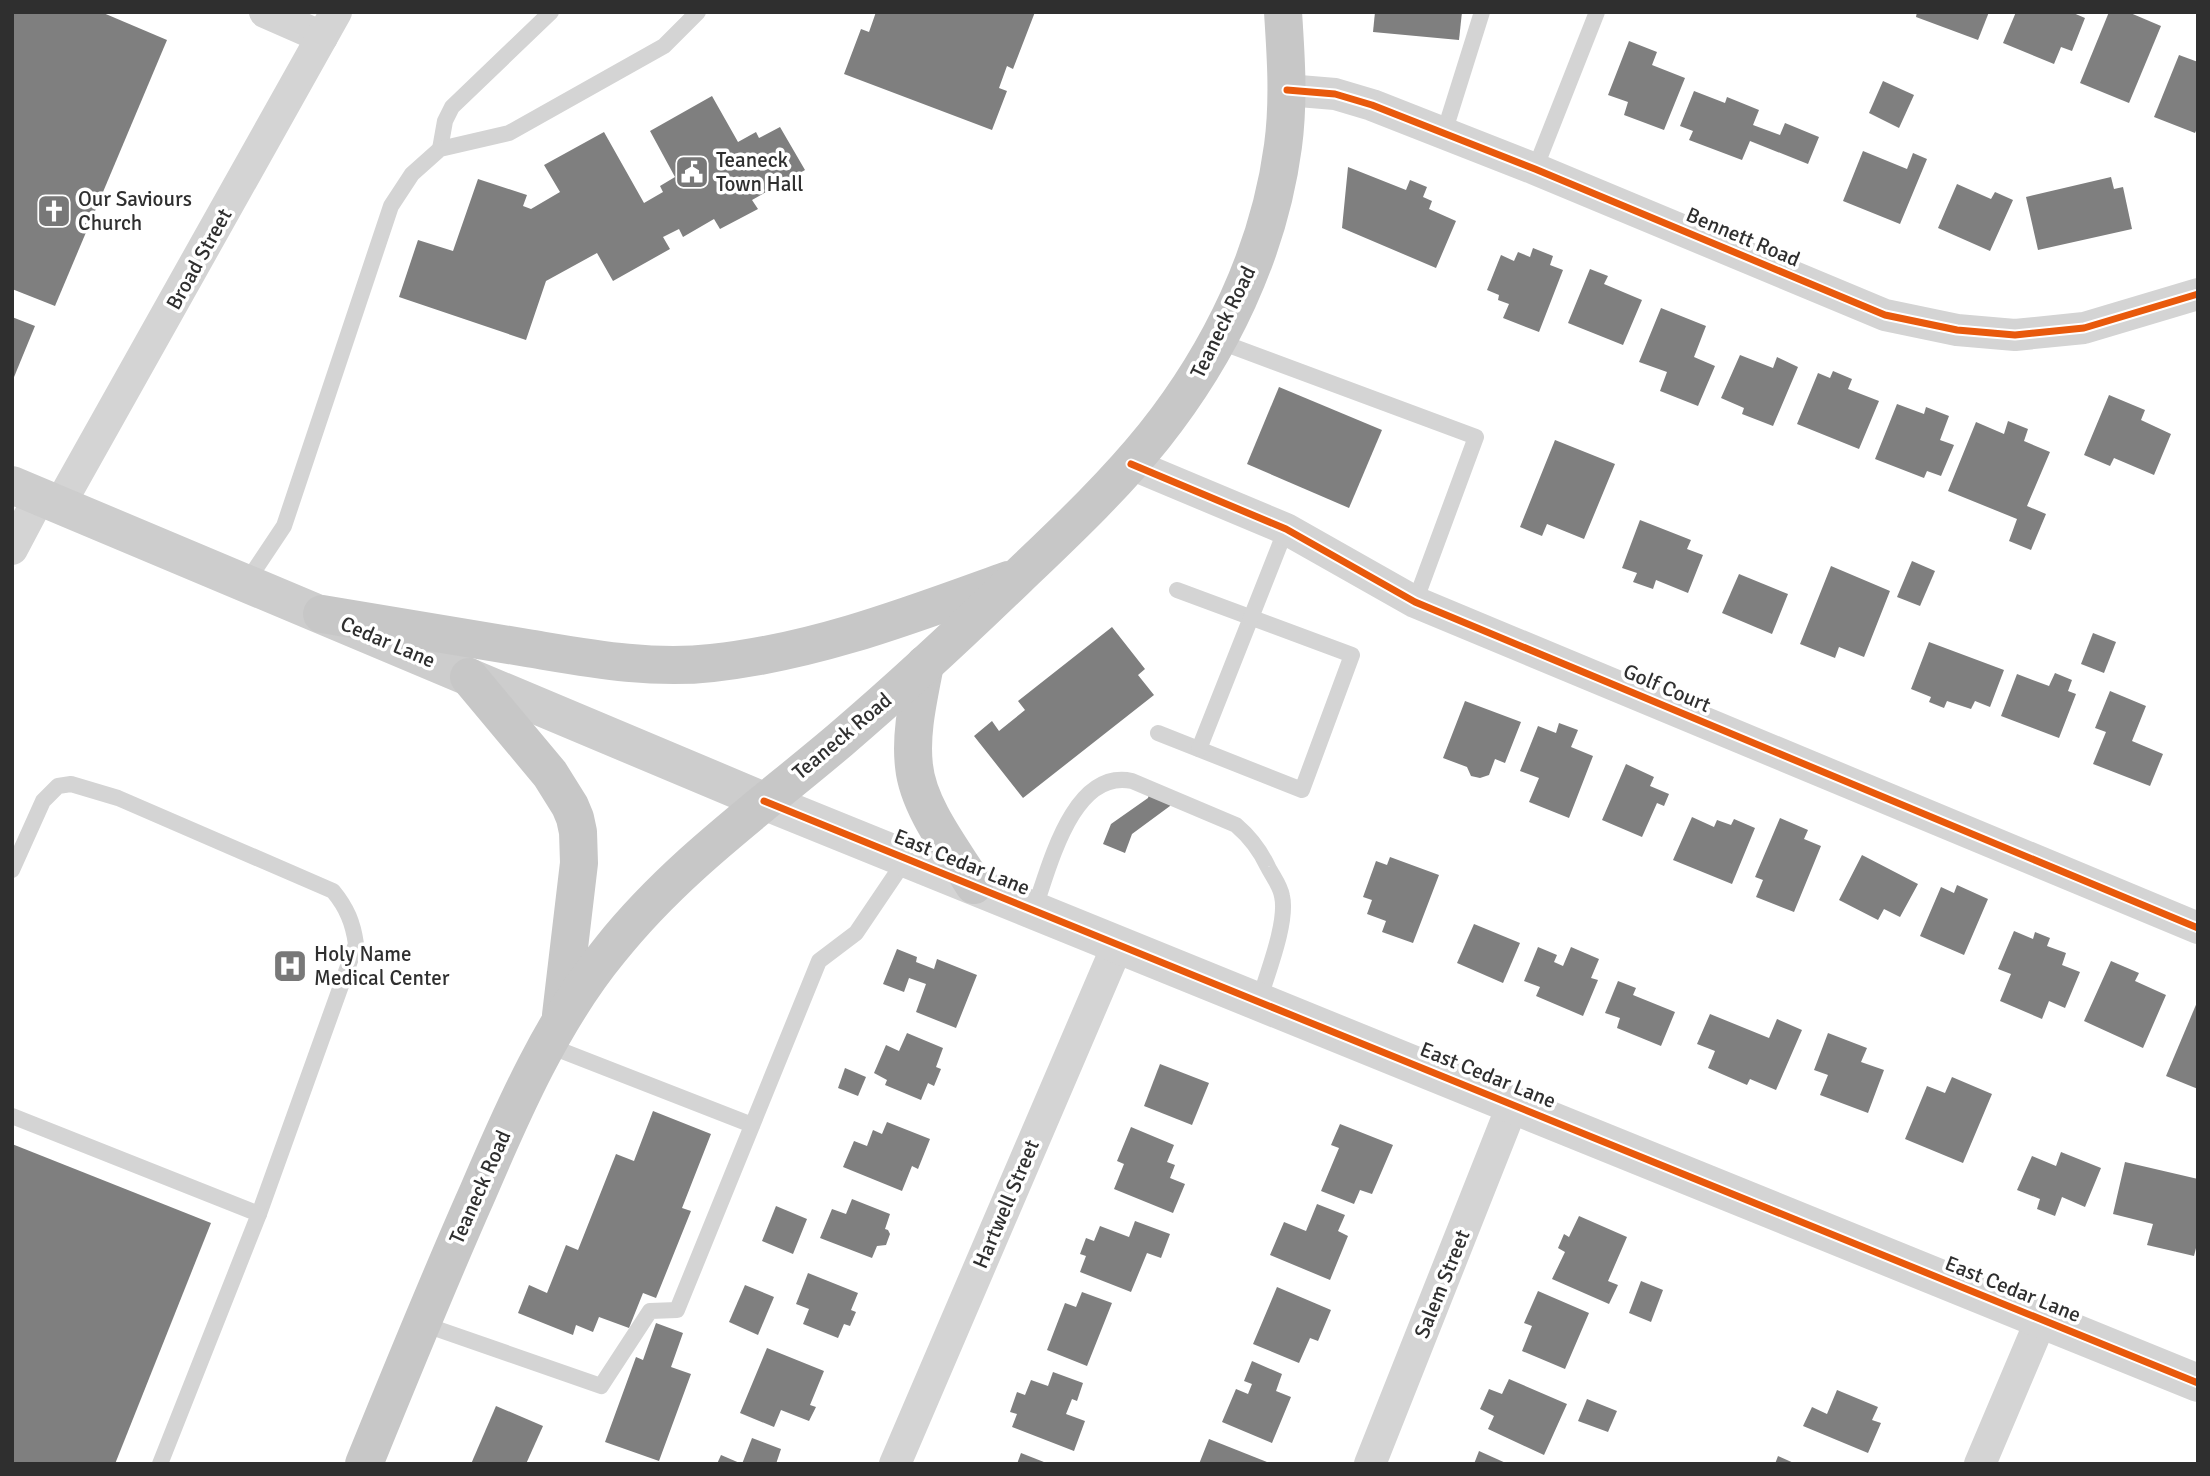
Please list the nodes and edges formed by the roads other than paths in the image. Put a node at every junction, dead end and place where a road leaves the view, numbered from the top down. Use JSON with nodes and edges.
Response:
{"nodes":[{"id":1,"x":265,"y":12,"type":"edge"},
{"id":2,"x":551,"y":12,"type":"edge"},
{"id":3,"x":698,"y":12,"type":"edge"},
{"id":4,"x":1283,"y":12,"type":"edge"},
{"id":5,"x":1482,"y":12,"type":"edge"},
{"id":6,"x":1597,"y":12,"type":"edge"},
{"id":7,"x":329,"y":25,"type":"edge"},
{"id":8,"x":1287,"y":90,"type":"junction"},
{"id":9,"x":1444,"y":133,"type":"junction"},
{"id":10,"x":440,"y":149,"type":"junction"},
{"id":11,"x":1535,"y":169,"type":"junction"},
{"id":12,"x":2198,"y":294,"type":"edge"},
{"id":13,"x":1218,"y":341,"type":"junction"},
{"id":14,"x":1130,"y":464,"type":"junction"},
{"id":15,"x":37,"y":495,"type":"edge"},
{"id":16,"x":1286,"y":530,"type":"junction"},
{"id":17,"x":12,"y":549,"type":"edge"},
{"id":18,"x":1020,"y":575,"type":"junction"},
{"id":19,"x":246,"y":583,"type":"junction"},
{"id":20,"x":1177,"y":590,"type":"dead end"},
{"id":21,"x":1415,"y":601,"type":"junction"},
{"id":22,"x":323,"y":614,"type":"junction"},
{"id":23,"x":1252,"y":618,"type":"junction"},
{"id":24,"x":925,"y":664,"type":"junction"},
{"id":25,"x":469,"y":677,"type":"junction"},
{"id":26,"x":1158,"y":733,"type":"dead end"},
{"id":27,"x":1199,"y":750,"type":"junction"},
{"id":28,"x":764,"y":801,"type":"junction"},
{"id":29,"x":907,"y":859,"type":"junction"},
{"id":30,"x":12,"y":870,"type":"edge"},
{"id":31,"x":974,"y":886,"type":"junction"},
{"id":32,"x":1034,"y":910,"type":"junction"},
{"id":33,"x":2198,"y":928,"type":"edge"},
{"id":34,"x":1118,"y":944,"type":"junction"},
{"id":35,"x":1259,"y":1001,"type":"junction"},
{"id":36,"x":553,"y":1035,"type":"junction"},
{"id":37,"x":1513,"y":1104,"type":"junction"},
{"id":38,"x":12,"y":1116,"type":"edge"},
{"id":39,"x":752,"y":1125,"type":"junction"},
{"id":40,"x":259,"y":1214,"type":"junction"},
{"id":41,"x":2041,"y":1320,"type":"junction"},
{"id":42,"x":421,"y":1324,"type":"junction"},
{"id":43,"x":2198,"y":1383,"type":"edge"},
{"id":44,"x":160,"y":1464,"type":"edge"},
{"id":45,"x":364,"y":1464,"type":"edge"},
{"id":46,"x":895,"y":1464,"type":"edge"},
{"id":47,"x":1370,"y":1464,"type":"edge"},
{"id":48,"x":1980,"y":1464,"type":"edge"}],
"edges":[{"from":1,"to":7,"type":"street"},
{"from":2,"to":10,"type":"lane"},
{"from":3,"to":10,"type":"lane"},
{"from":4,"to":8,"type":"main road","name":"Teaneck Road"},
{"from":5,"to":9,"type":"lane"},
{"from":6,"to":11,"type":"lane"},
{"from":7,"to":15,"type":"street","name":"Broad Street"},
{"from":8,"to":9,"type":"street","name":"Bennett Road"},
{"from":8,"to":13,"type":"main road","name":"Teaneck Road"},
{"from":9,"to":11,"type":"street","name":"Bennett Road"},
{"from":10,"to":19,"type":"lane"},
{"from":11,"to":12,"type":"street","name":"Bennett Road"},
{"from":13,"to":14,"type":"main road","name":"Teaneck Road"},
{"from":13,"to":21,"type":"lane"},
{"from":14,"to":16,"type":"street","name":"Golf Court"},
{"from":14,"to":18,"type":"main road","name":"Teaneck Road"},
{"from":15,"to":17,"type":"street","name":"Broad Street"},
{"from":15,"to":19,"type":"main road","name":"Cedar Lane"},
{"from":16,"to":21,"type":"street","name":"Golf Court"},
{"from":16,"to":23,"type":"lane"},
{"from":18,"to":22,"type":"main road"},
{"from":18,"to":24,"type":"main road","name":"Teaneck Road"},
{"from":19,"to":22,"type":"main road","name":"Cedar Lane"},
{"from":20,"to":23,"type":"lane"},
{"from":21,"to":33,"type":"street","name":"Golf Court"},
{"from":22,"to":25,"type":"main road","name":"Cedar Lane"},
{"from":23,"to":27,"type":"lane"},
{"from":23,"to":27,"type":"lane"},
{"from":24,"to":28,"type":"main road","name":"Teaneck Road"},
{"from":24,"to":31,"type":"main road"},
{"from":25,"to":28,"type":"main road","name":"Cedar Lane"},
{"from":25,"to":36,"type":"main road"},
{"from":26,"to":27,"type":"lane"},
{"from":28,"to":29,"type":"street","name":"East Cedar Lane"},
{"from":28,"to":36,"type":"main road","name":"Teaneck Road"},
{"from":29,"to":31,"type":"street","name":"East Cedar Lane"},
{"from":29,"to":39,"type":"lane"},
{"from":30,"to":40,"type":"lane"},
{"from":31,"to":32,"type":"street","name":"East Cedar Lane"},
{"from":32,"to":34,"type":"street","name":"East Cedar Lane"},
{"from":32,"to":35,"type":"lane"},
{"from":34,"to":35,"type":"street","name":"East Cedar Lane"},
{"from":34,"to":46,"type":"street","name":"Hartwell Street"},
{"from":35,"to":37,"type":"street","name":"East Cedar Lane"},
{"from":36,"to":39,"type":"lane"},
{"from":36,"to":42,"type":"main road","name":"Teaneck Road"},
{"from":37,"to":41,"type":"street","name":"East Cedar Lane"},
{"from":37,"to":47,"type":"street","name":"Salem Street"},
{"from":38,"to":40,"type":"lane"},
{"from":39,"to":42,"type":"lane"},
{"from":40,"to":44,"type":"lane"},
{"from":41,"to":43,"type":"street","name":"East Cedar Lane"},
{"from":41,"to":48,"type":"street"},
{"from":42,"to":45,"type":"main road","name":"Teaneck Road"}]}
